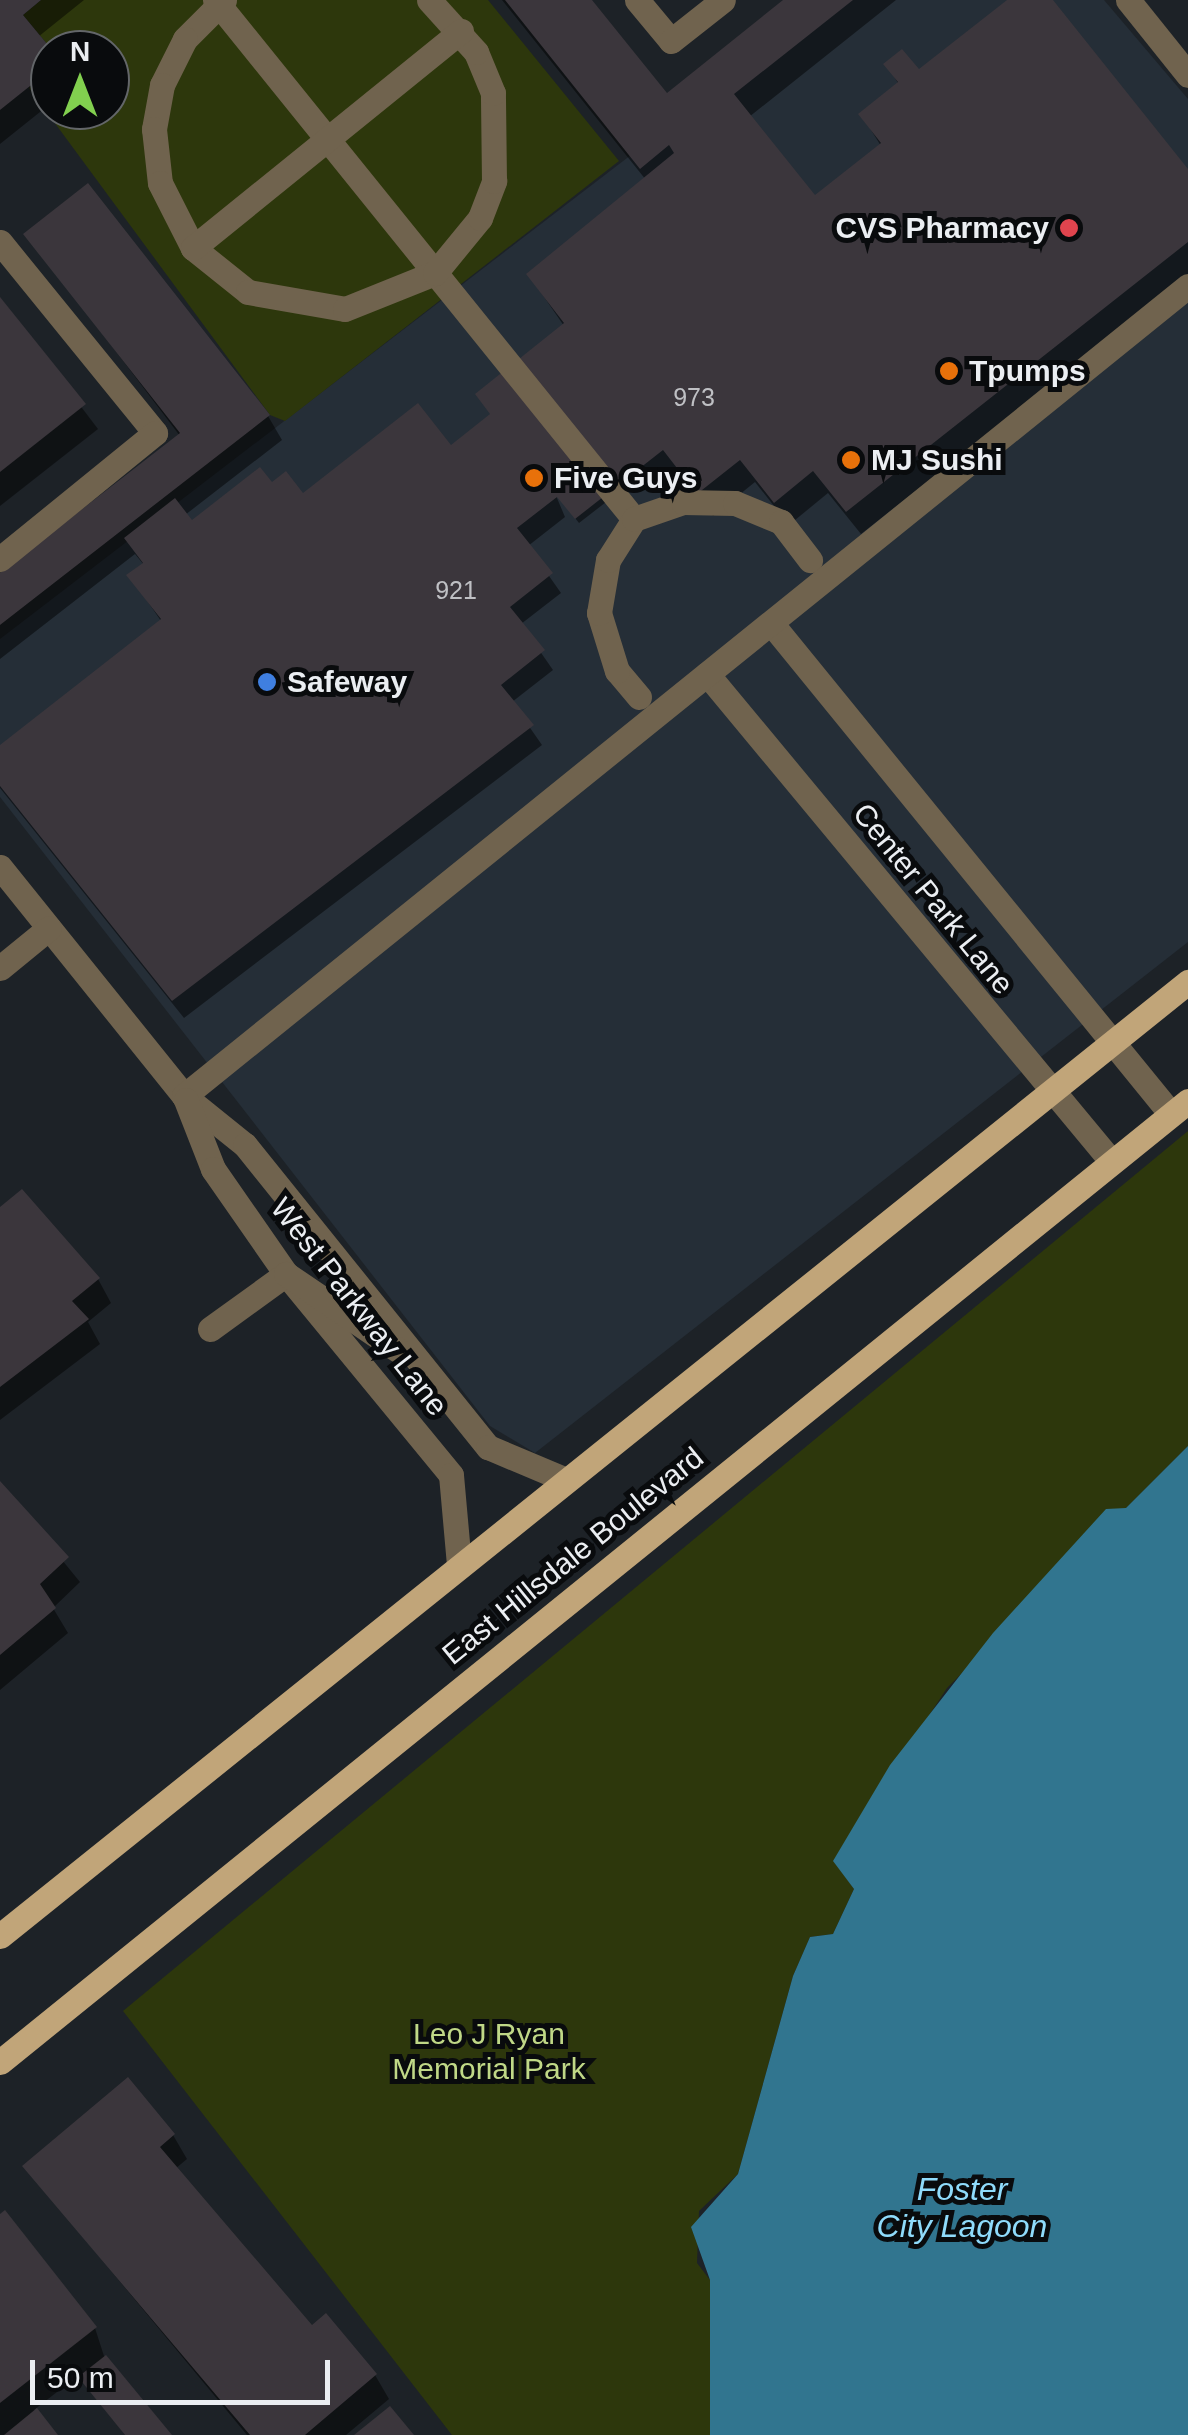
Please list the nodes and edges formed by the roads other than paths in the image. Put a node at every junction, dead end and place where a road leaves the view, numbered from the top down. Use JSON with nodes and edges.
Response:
{"nodes":[{"id":1,"x":429,"y":0,"type":"edge"},
{"id":2,"x":637,"y":0,"type":"edge"},
{"id":3,"x":723,"y":0,"type":"edge"},
{"id":4,"x":1128,"y":0,"type":"edge"},
{"id":5,"x":219,"y":1,"type":"edge"},
{"id":6,"x":461,"y":30,"type":"junction"},
{"id":7,"x":1188,"y":75,"type":"edge"},
{"id":8,"x":327,"y":139,"type":"junction"},
{"id":9,"x":0,"y":242,"type":"edge"},
{"id":10,"x":193,"y":248,"type":"junction"},
{"id":11,"x":435,"y":273,"type":"junction"},
{"id":12,"x":1188,"y":286,"type":"edge"},
{"id":13,"x":634,"y":519,"type":"junction"},
{"id":14,"x":0,"y":558,"type":"edge"},
{"id":15,"x":810,"y":560,"type":"dead end"},
{"id":16,"x":771,"y":622,"type":"junction"},
{"id":17,"x":708,"y":674,"type":"junction"},
{"id":18,"x":639,"y":697,"type":"dead end"},
{"id":19,"x":0,"y":867,"type":"edge"},
{"id":20,"x":49,"y":928,"type":"junction"},
{"id":21,"x":0,"y":968,"type":"edge"},
{"id":22,"x":1188,"y":982,"type":"edge"},
{"id":23,"x":1113,"y":1042,"type":"junction"},
{"id":24,"x":1054,"y":1090,"type":"junction"},
{"id":25,"x":184,"y":1096,"type":"junction"},
{"id":26,"x":1179,"y":1108,"type":"edge"},
{"id":27,"x":1112,"y":1162,"type":"junction"},
{"id":28,"x":286,"y":1274,"type":"junction"},
{"id":29,"x":210,"y":1329,"type":"dead end"},
{"id":30,"x":422,"y":1366,"type":"junction"},
{"id":31,"x":566,"y":1480,"type":"junction"},
{"id":32,"x":459,"y":1564,"type":"junction"},
{"id":33,"x":0,"y":1936,"type":"edge"},
{"id":34,"x":0,"y":2062,"type":"edge"}],
"edges":[{"from":1,"to":6,"type":"street"},
{"from":2,"to":3,"type":"street"},
{"from":4,"to":7,"type":"street"},
{"from":5,"to":8,"type":"street"},
{"from":5,"to":10,"type":"street"},
{"from":6,"to":8,"type":"street"},
{"from":6,"to":11,"type":"street"},
{"from":8,"to":10,"type":"street"},
{"from":8,"to":11,"type":"street"},
{"from":9,"to":14,"type":"street"},
{"from":10,"to":11,"type":"street"},
{"from":11,"to":13,"type":"street"},
{"from":12,"to":16,"type":"street"},
{"from":13,"to":15,"type":"street"},
{"from":13,"to":18,"type":"street"},
{"from":16,"to":17,"type":"street"},
{"from":16,"to":23,"type":"street","name":"Center Park Lane"},
{"from":17,"to":24,"type":"street","name":"Center Park Lane"},
{"from":17,"to":25,"type":"street"},
{"from":19,"to":20,"type":"street","name":"West Parkway Lane"},
{"from":20,"to":21,"type":"street"},
{"from":20,"to":25,"type":"street","name":"West Parkway Lane"},
{"from":22,"to":23,"type":"main road","name":"East Hillsdale Boulevard"},
{"from":23,"to":24,"type":"main road","name":"East Hillsdale Boulevard"},
{"from":23,"to":26,"type":"street","name":"Center Park Lane"},
{"from":24,"to":27,"type":"street","name":"Center Park Lane"},
{"from":24,"to":31,"type":"main road","name":"East Hillsdale Boulevard"},
{"from":25,"to":28,"type":"street","name":"West Parkway Lane"},
{"from":25,"to":30,"type":"street","name":"West Parkway Lane"},
{"from":26,"to":27,"type":"main road","name":"East Hillsdale Boulevard"},
{"from":27,"to":34,"type":"main road","name":"East Hillsdale Boulevard"},
{"from":28,"to":29,"type":"street"},
{"from":28,"to":30,"type":"street"},
{"from":28,"to":32,"type":"street","name":"West Parkway Lane"},
{"from":30,"to":31,"type":"street","name":"West Parkway Lane"},
{"from":31,"to":32,"type":"main road","name":"East Hillsdale Boulevard"},
{"from":32,"to":33,"type":"main road","name":"East Hillsdale Boulevard"}]}
